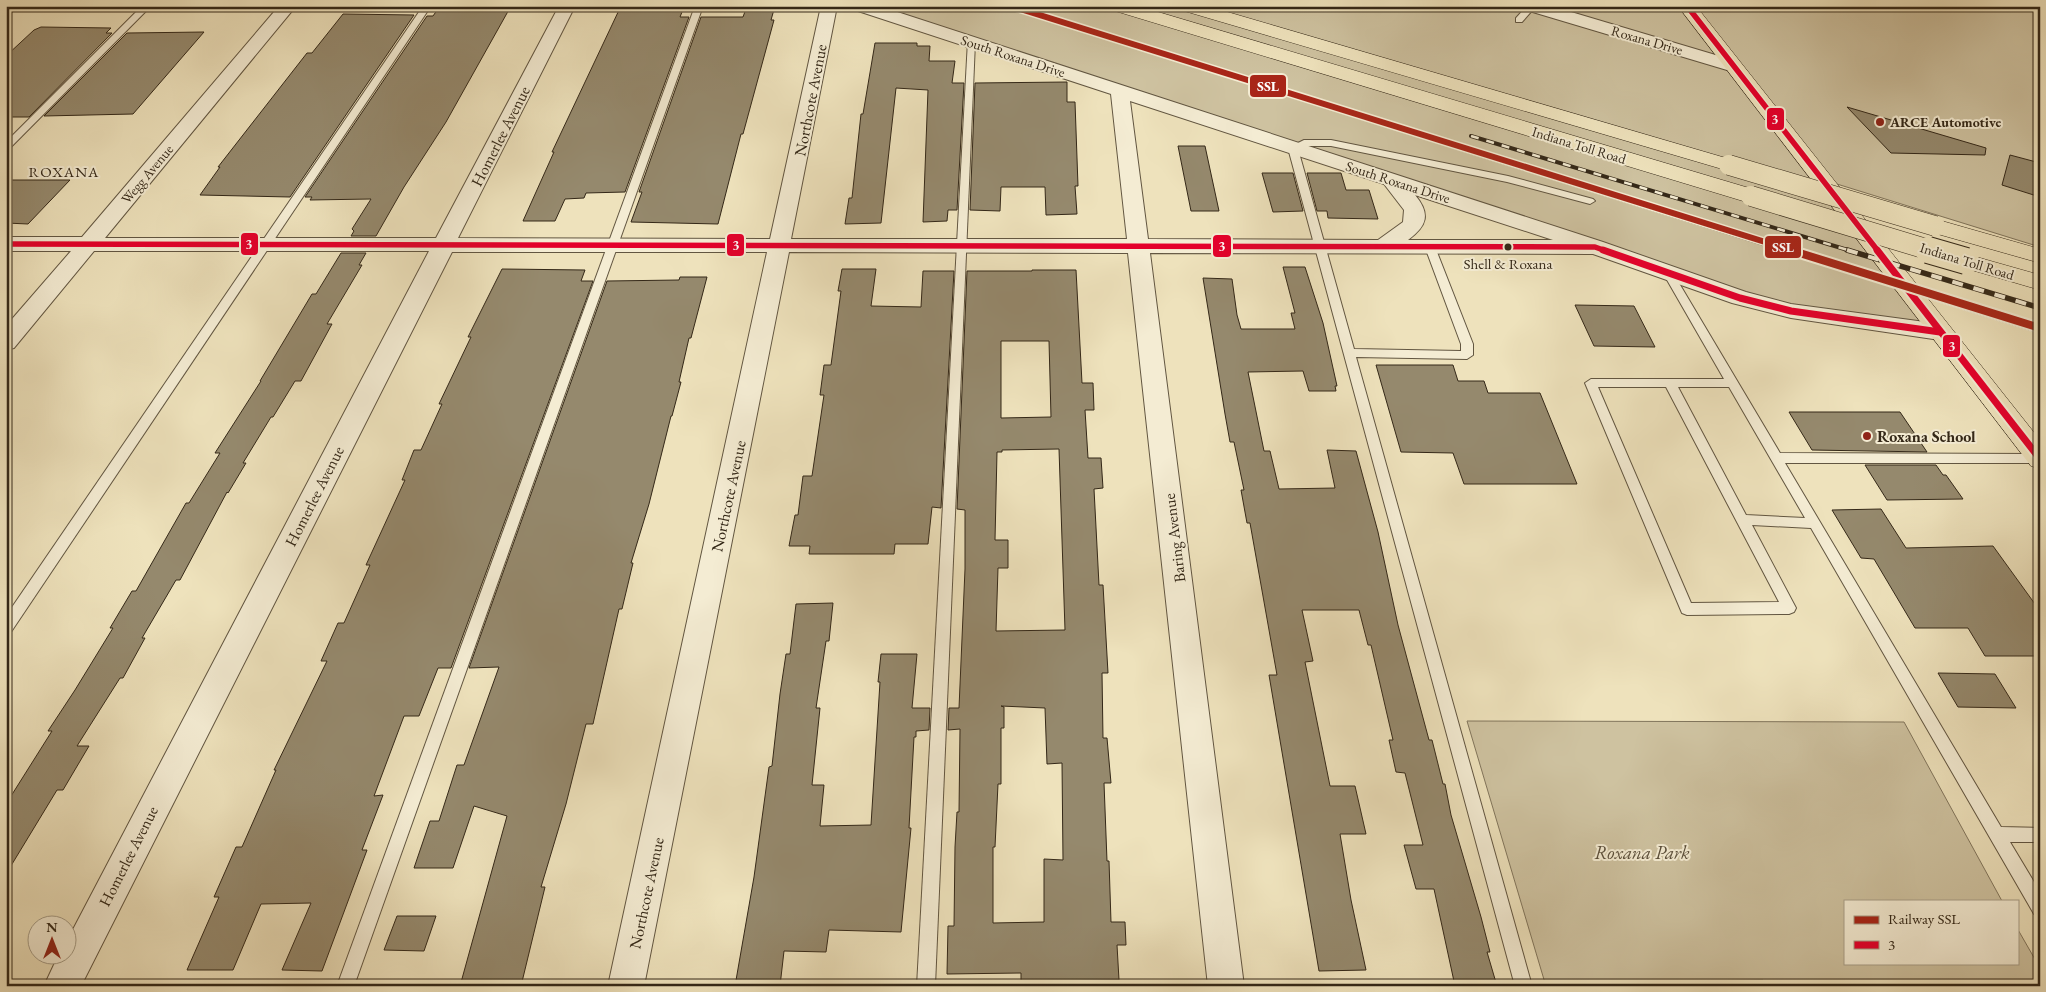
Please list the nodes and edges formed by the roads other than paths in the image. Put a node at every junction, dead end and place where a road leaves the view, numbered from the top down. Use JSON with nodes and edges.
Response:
{"nodes":[{"id":1,"x":147,"y":6,"type":"edge"},
{"id":2,"x":288,"y":6,"type":"edge"},
{"id":3,"x":426,"y":6,"type":"edge"},
{"id":4,"x":566,"y":6,"type":"edge"},
{"id":5,"x":699,"y":6,"type":"edge"},
{"id":6,"x":829,"y":6,"type":"edge"},
{"id":7,"x":861,"y":6,"type":"edge"},
{"id":8,"x":1118,"y":6,"type":"edge"},
{"id":9,"x":1187,"y":6,"type":"edge"},
{"id":10,"x":1532,"y":6,"type":"edge"},
{"id":11,"x":1687,"y":6,"type":"edge"},
{"id":12,"x":1518,"y":20,"type":"dead end"},
{"id":13,"x":971,"y":42,"type":"junction"},
{"id":14,"x":1733,"y":66,"type":"junction"},
{"id":15,"x":1120,"y":91,"type":"junction"},
{"id":16,"x":6,"y":146,"type":"edge"},
{"id":17,"x":1293,"y":148,"type":"junction"},
{"id":18,"x":1391,"y":180,"type":"junction"},
{"id":19,"x":1590,"y":201,"type":"dead end"},
{"id":20,"x":6,"y":244,"type":"edge"},
{"id":21,"x":88,"y":244,"type":"junction"},
{"id":22,"x":265,"y":244,"type":"junction"},
{"id":23,"x":444,"y":245,"type":"junction"},
{"id":24,"x":613,"y":246,"type":"junction"},
{"id":25,"x":781,"y":246,"type":"junction"},
{"id":26,"x":1383,"y":246,"type":"junction"},
{"id":27,"x":1430,"y":246,"type":"junction"},
{"id":28,"x":962,"y":247,"type":"junction"},
{"id":29,"x":1140,"y":247,"type":"junction"},
{"id":30,"x":1320,"y":247,"type":"junction"},
{"id":31,"x":1595,"y":247,"type":"junction"},
{"id":32,"x":2040,"y":256,"type":"edge"},
{"id":33,"x":1668,"y":273,"type":"junction"},
{"id":34,"x":2040,"y":283,"type":"edge"},
{"id":35,"x":1940,"y":332,"type":"junction"},
{"id":36,"x":6,"y":342,"type":"edge"},
{"id":37,"x":1350,"y":353,"type":"junction"},
{"id":38,"x":1670,"y":383,"type":"junction"},
{"id":39,"x":1733,"y":383,"type":"junction"},
{"id":40,"x":1776,"y":458,"type":"junction"},
{"id":41,"x":2040,"y":458,"type":"edge"},
{"id":42,"x":1743,"y":520,"type":"junction"},
{"id":43,"x":1814,"y":523,"type":"junction"},
{"id":44,"x":6,"y":628,"type":"edge"},
{"id":45,"x":1996,"y":834,"type":"junction"},
{"id":46,"x":2040,"y":835,"type":"edge"},
{"id":47,"x":2040,"y":908,"type":"edge"},
{"id":48,"x":62,"y":986,"type":"edge"},
{"id":49,"x":345,"y":986,"type":"edge"},
{"id":50,"x":626,"y":986,"type":"edge"},
{"id":51,"x":926,"y":986,"type":"edge"},
{"id":52,"x":1226,"y":986,"type":"edge"},
{"id":53,"x":1524,"y":986,"type":"edge"}],
"edges":[{"from":1,"to":16,"type":"lane"},
{"from":2,"to":21,"type":"street","name":"Wegg Avenue"},
{"from":3,"to":22,"type":"lane"},
{"from":4,"to":23,"type":"street","name":"Homerlee Avenue"},
{"from":5,"to":24,"type":"lane"},
{"from":6,"to":25,"type":"street","name":"Northcote Avenue"},
{"from":7,"to":13,"type":"street","name":"South Roxana Drive"},
{"from":8,"to":34,"type":"main road","name":"Indiana Toll Road","bridge":true},
{"from":9,"to":32,"type":"main road","name":"Indiana Toll Road","bridge":true},
{"from":10,"to":12,"type":"lane"},
{"from":10,"to":14,"type":"street","name":"Roxana Drive"},
{"from":11,"to":14,"type":"main road"},
{"from":13,"to":15,"type":"street","name":"South Roxana Drive"},
{"from":13,"to":28,"type":"lane"},
{"from":14,"to":35,"type":"main road"},
{"from":15,"to":17,"type":"street","name":"South Roxana Drive"},
{"from":15,"to":29,"type":"street","name":"Baring Avenue"},
{"from":17,"to":18,"type":"street","name":"South Roxana Drive"},
{"from":17,"to":19,"type":"lane"},
{"from":17,"to":30,"type":"lane"},
{"from":18,"to":26,"type":"street"},
{"from":18,"to":31,"type":"street","name":"South Roxana Drive"},
{"from":20,"to":21,"type":"street"},
{"from":21,"to":22,"type":"street"},
{"from":21,"to":36,"type":"street","name":"Wegg Avenue"},
{"from":22,"to":23,"type":"street"},
{"from":22,"to":44,"type":"lane"},
{"from":23,"to":24,"type":"street"},
{"from":23,"to":48,"type":"street","name":"Homerlee Avenue"},
{"from":24,"to":25,"type":"street"},
{"from":24,"to":49,"type":"lane"},
{"from":25,"to":28,"type":"street"},
{"from":25,"to":50,"type":"street","name":"Northcote Avenue"},
{"from":26,"to":27,"type":"street"},
{"from":26,"to":30,"type":"street"},
{"from":27,"to":31,"type":"street"},
{"from":27,"to":37,"type":"lane"},
{"from":28,"to":29,"type":"street"},
{"from":28,"to":51,"type":"lane"},
{"from":29,"to":30,"type":"street"},
{"from":29,"to":52,"type":"street","name":"Baring Avenue"},
{"from":30,"to":37,"type":"lane"},
{"from":31,"to":33,"type":"street","name":"South Roxana Drive"},
{"from":33,"to":35,"type":"street","name":"South Roxana Drive"},
{"from":33,"to":39,"type":"lane"},
{"from":35,"to":41,"type":"main road"},
{"from":37,"to":53,"type":"lane"},
{"from":38,"to":39,"type":"lane"},
{"from":38,"to":42,"type":"lane"},
{"from":38,"to":42,"type":"lane"},
{"from":39,"to":40,"type":"lane"},
{"from":40,"to":41,"type":"lane"},
{"from":40,"to":43,"type":"lane"},
{"from":42,"to":43,"type":"lane"},
{"from":43,"to":45,"type":"lane"},
{"from":45,"to":46,"type":"lane"},
{"from":45,"to":47,"type":"lane"}]}
